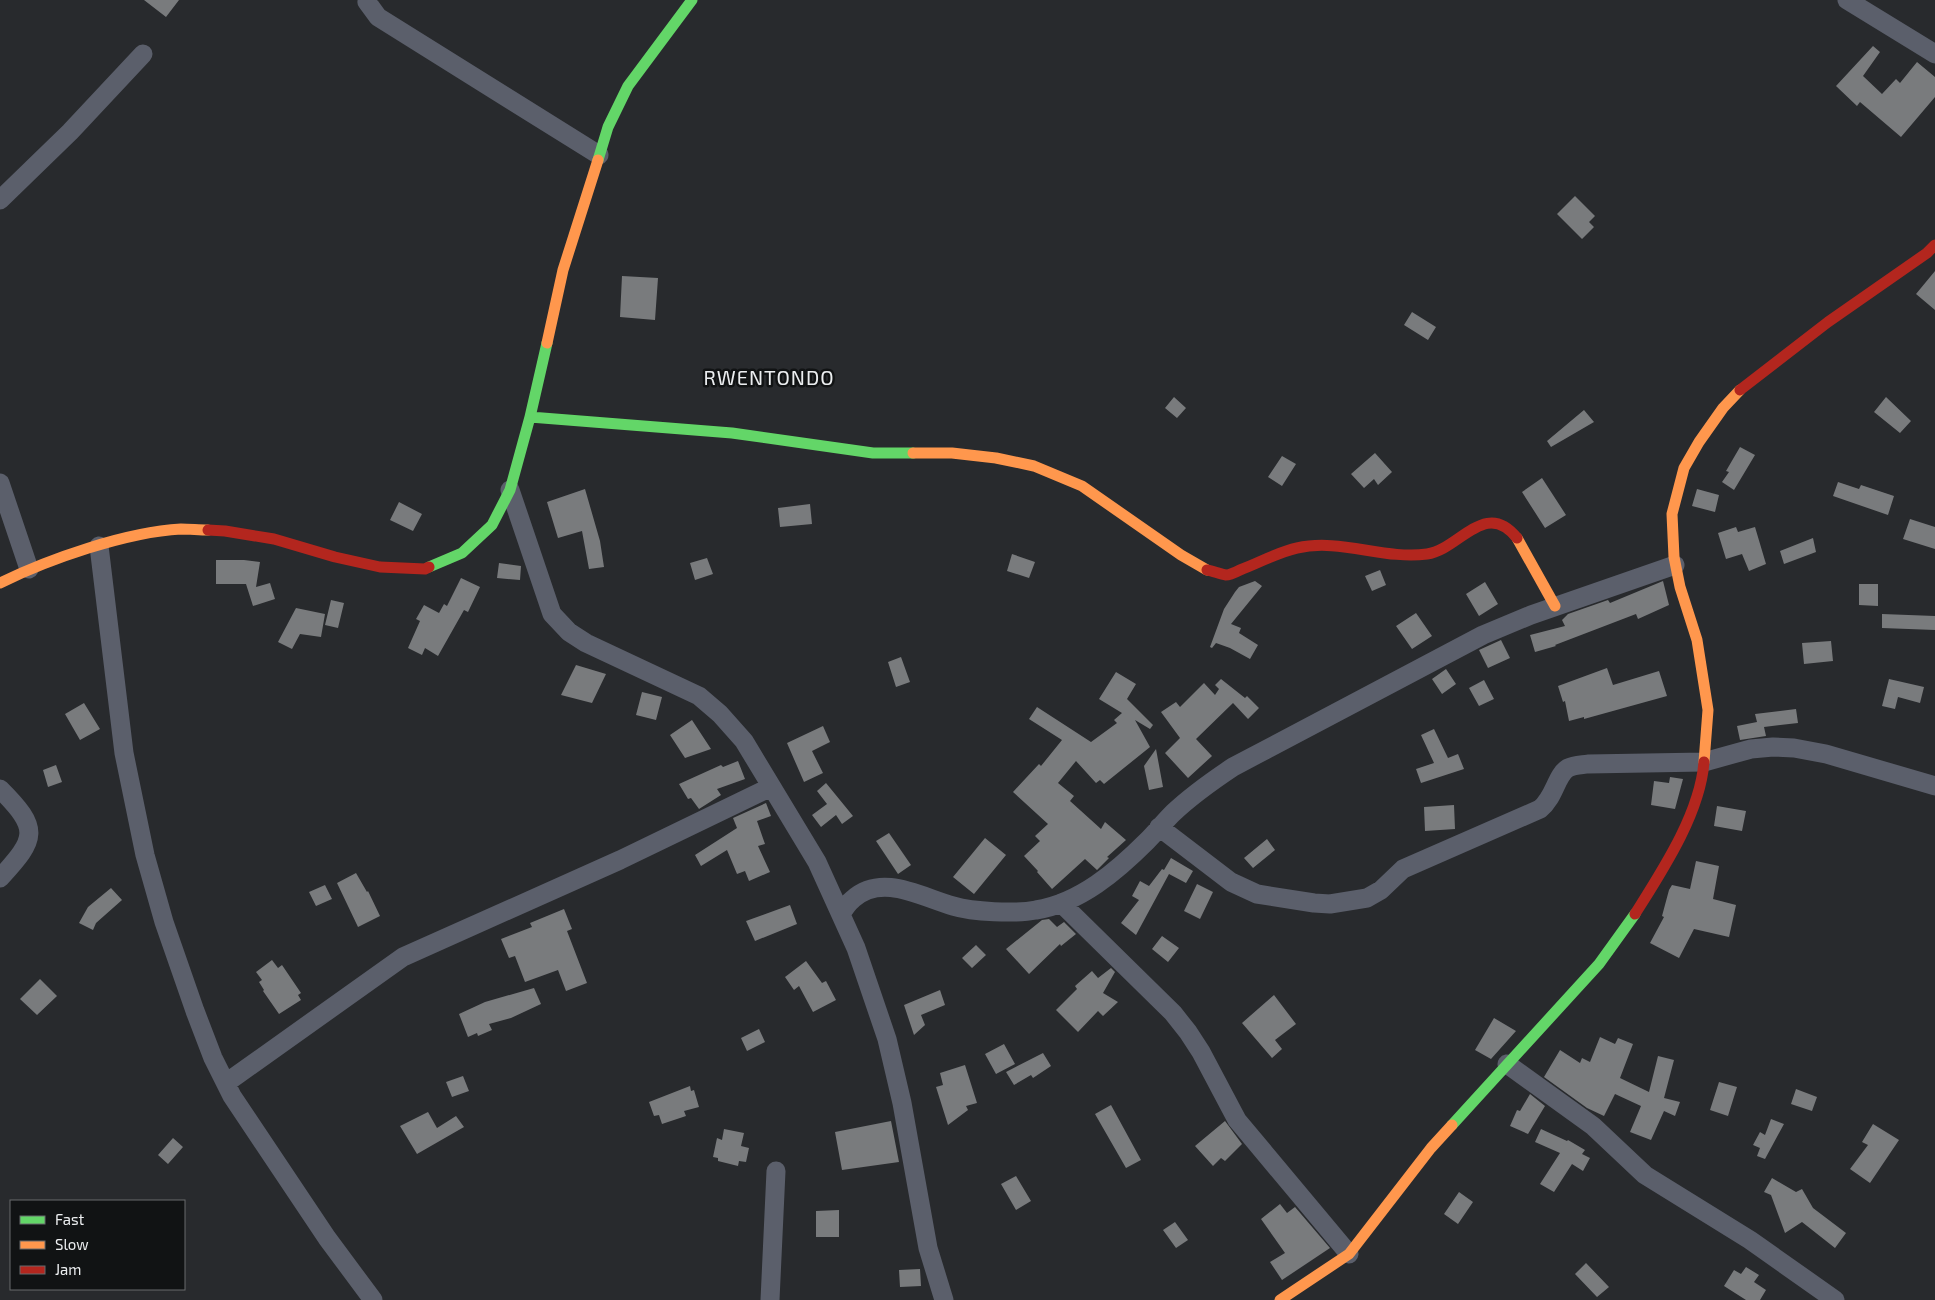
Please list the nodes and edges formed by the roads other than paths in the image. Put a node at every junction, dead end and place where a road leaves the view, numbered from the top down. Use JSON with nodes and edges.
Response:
{"nodes":[{"id":1,"x":368,"y":0,"type":"edge"},
{"id":2,"x":692,"y":0,"type":"edge"},
{"id":3,"x":1847,"y":0,"type":"edge"},
{"id":4,"x":143,"y":54,"type":"dead end"},
{"id":5,"x":1935,"y":54,"type":"edge"},
{"id":6,"x":599,"y":155,"type":"junction"},
{"id":7,"x":0,"y":200,"type":"edge"},
{"id":8,"x":1935,"y":245,"type":"edge"},
{"id":9,"x":530,"y":417,"type":"junction"},
{"id":10,"x":0,"y":483,"type":"edge"},
{"id":11,"x":510,"y":490,"type":"junction"},
{"id":12,"x":99,"y":546,"type":"junction"},
{"id":13,"x":1675,"y":565,"type":"junction"},
{"id":14,"x":29,"y":568,"type":"junction"},
{"id":15,"x":0,"y":583,"type":"edge"},
{"id":16,"x":1555,"y":606,"type":"junction"},
{"id":17,"x":1704,"y":762,"type":"junction"},
{"id":18,"x":1935,"y":786,"type":"edge"},
{"id":19,"x":772,"y":787,"type":"junction"},
{"id":20,"x":0,"y":789,"type":"edge"},
{"id":21,"x":1159,"y":828,"type":"junction"},
{"id":22,"x":0,"y":878,"type":"edge"},
{"id":23,"x":1061,"y":903,"type":"junction"},
{"id":24,"x":841,"y":914,"type":"junction"},
{"id":25,"x":1507,"y":1064,"type":"junction"},
{"id":26,"x":226,"y":1083,"type":"junction"},
{"id":27,"x":776,"y":1171,"type":"dead end"},
{"id":28,"x":1349,"y":1254,"type":"junction"},
{"id":29,"x":373,"y":1300,"type":"edge"},
{"id":30,"x":770,"y":1300,"type":"edge"},
{"id":31,"x":944,"y":1300,"type":"edge"},
{"id":32,"x":1280,"y":1300,"type":"edge"},
{"id":33,"x":1835,"y":1300,"type":"edge"}],
"edges":[{"from":1,"to":6,"type":"street"},
{"from":2,"to":6,"type":"street"},
{"from":3,"to":5,"type":"street"},
{"from":4,"to":7,"type":"street"},
{"from":6,"to":9,"type":"street"},
{"from":8,"to":13,"type":"street"},
{"from":9,"to":11,"type":"street"},
{"from":9,"to":16,"type":"street"},
{"from":10,"to":14,"type":"street"},
{"from":11,"to":12,"type":"street"},
{"from":11,"to":19,"type":"street"},
{"from":12,"to":14,"type":"street"},
{"from":12,"to":26,"type":"street"},
{"from":13,"to":16,"type":"street"},
{"from":13,"to":17,"type":"street"},
{"from":14,"to":15,"type":"street"},
{"from":16,"to":21,"type":"street"},
{"from":17,"to":18,"type":"street"},
{"from":17,"to":21,"type":"street"},
{"from":17,"to":25,"type":"street"},
{"from":19,"to":24,"type":"street"},
{"from":19,"to":26,"type":"street"},
{"from":20,"to":22,"type":"street"},
{"from":21,"to":23,"type":"street"},
{"from":23,"to":24,"type":"street"},
{"from":23,"to":28,"type":"street"},
{"from":24,"to":31,"type":"street"},
{"from":25,"to":28,"type":"street"},
{"from":25,"to":33,"type":"street"},
{"from":26,"to":29,"type":"street"},
{"from":27,"to":30,"type":"street"},
{"from":28,"to":32,"type":"street"}]}
